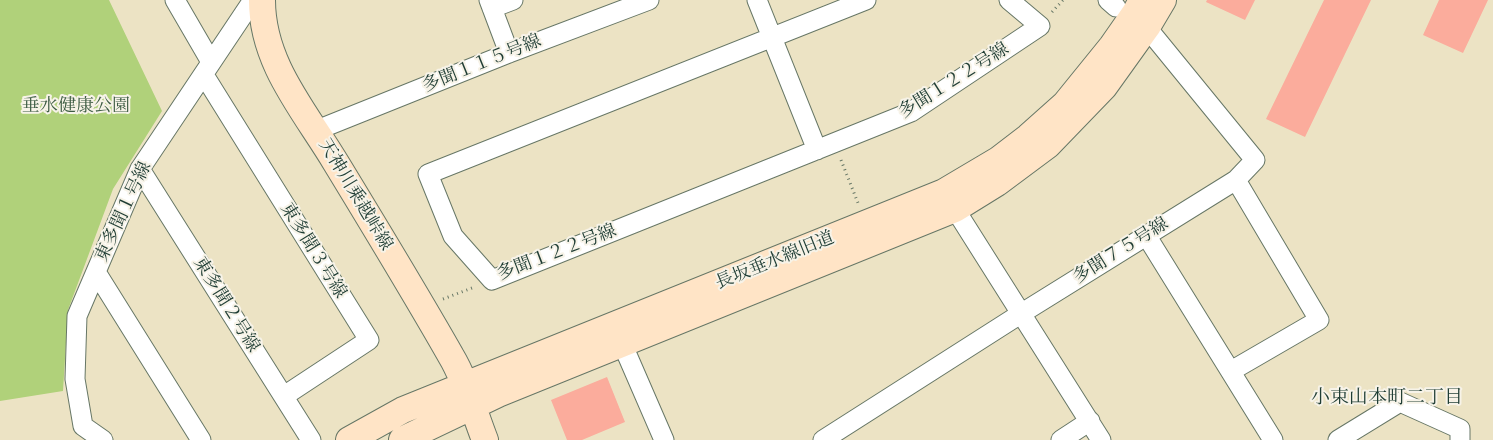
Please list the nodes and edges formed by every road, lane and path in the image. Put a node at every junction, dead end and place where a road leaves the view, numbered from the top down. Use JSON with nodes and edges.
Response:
{"nodes":[{"id":1,"x":175,"y":0,"type":"edge"},
{"id":2,"x":252,"y":0,"type":"edge"},
{"id":3,"x":262,"y":0,"type":"edge"},
{"id":4,"x":513,"y":0,"type":"edge"},
{"id":5,"x":648,"y":0,"type":"edge"},
{"id":6,"x":757,"y":0,"type":"edge"},
{"id":7,"x":866,"y":0,"type":"edge"},
{"id":8,"x":1009,"y":0,"type":"edge"},
{"id":9,"x":1163,"y":0,"type":"edge"},
{"id":10,"x":490,"y":4,"type":"edge"},
{"id":11,"x":1130,"y":10,"type":"edge"},
{"id":12,"x":772,"y":37,"type":"junction"},
{"id":13,"x":509,"y":53,"type":"junction"},
{"id":14,"x":207,"y":68,"type":"junction"},
{"id":15,"x":317,"y":130,"type":"junction"},
{"id":16,"x":826,"y":146,"type":"junction"},
{"id":17,"x":140,"y":169,"type":"junction"},
{"id":18,"x":1236,"y":180,"type":"junction"},
{"id":19,"x":950,"y":200,"type":"junction"},
{"id":20,"x":860,"y":207,"type":"dead end"},
{"id":21,"x":1146,"y":235,"type":"junction"},
{"id":22,"x":96,"y":272,"type":"junction"},
{"id":23,"x":492,"y":280,"type":"junction"},
{"id":24,"x":422,"y":306,"type":"junction"},
{"id":25,"x":1022,"y":313,"type":"junction"},
{"id":26,"x":618,"y":335,"type":"junction"},
{"id":27,"x":1230,"y":371,"type":"junction"},
{"id":28,"x":284,"y":396,"type":"junction"},
{"id":29,"x":468,"y":396,"type":"junction"},
{"id":30,"x":1090,"y":422,"type":"junction"},
{"id":31,"x":103,"y":440,"type":"edge"},
{"id":32,"x":201,"y":440,"type":"edge"},
{"id":33,"x":312,"y":440,"type":"edge"},
{"id":34,"x":349,"y":440,"type":"edge"},
{"id":35,"x":402,"y":440,"type":"edge"},
{"id":36,"x":485,"y":440,"type":"edge"},
{"id":37,"x":664,"y":440,"type":"edge"},
{"id":38,"x":823,"y":440,"type":"edge"},
{"id":39,"x":1061,"y":440,"type":"edge"},
{"id":40,"x":1101,"y":440,"type":"edge"},
{"id":41,"x":1273,"y":440,"type":"edge"},
{"id":42,"x":1338,"y":440,"type":"edge"},
{"id":43,"x":1460,"y":440,"type":"edge"}],
"edges":[{"from":1,"to":14,"type":"street"},
{"from":2,"to":14,"type":"street","name":"東多聞１号線"},
{"from":3,"to":15,"type":"street","name":"天神川乗越峠線"},
{"from":4,"to":10,"type":"street"},
{"from":5,"to":13,"type":"street","name":"多聞１１５号線"},
{"from":6,"to":12,"type":"street"},
{"from":7,"to":12,"type":"street","name":"多聞１２２号線"},
{"from":8,"to":16,"type":"street","name":"多聞１２２号線"},
{"from":9,"to":11,"type":"street","name":"長坂垂水線旧道"},
{"from":10,"to":13,"type":"street"},
{"from":11,"to":18,"type":"street","name":"多聞７５号線"},
{"from":11,"to":19,"type":"street","name":"長坂垂水線旧道"},
{"from":12,"to":16,"type":"street"},
{"from":12,"to":23,"type":"street","name":"多聞１２２号線"},
{"from":13,"to":15,"type":"street","name":"多聞１１５号線"},
{"from":14,"to":17,"type":"street","name":"東多聞１号線"},
{"from":14,"to":28,"type":"street","name":"東多聞３号線"},
{"from":15,"to":24,"type":"street","name":"天神川乗越峠線"},
{"from":16,"to":20,"type":"path"},
{"from":16,"to":23,"type":"street","name":"多聞１２２号線"},
{"from":17,"to":22,"type":"street","name":"東多聞１号線"},
{"from":17,"to":28,"type":"street","name":"東多聞２号線"},
{"from":18,"to":21,"type":"street","name":"多聞７５号線"},
{"from":18,"to":27,"type":"street"},
{"from":19,"to":25,"type":"street"},
{"from":19,"to":26,"type":"street","name":"長坂垂水線旧道"},
{"from":21,"to":25,"type":"street","name":"多聞７５号線"},
{"from":21,"to":27,"type":"street"},
{"from":22,"to":31,"type":"street","name":"東多聞１号線"},
{"from":22,"to":32,"type":"street"},
{"from":23,"to":24,"type":"path"},
{"from":24,"to":29,"type":"street","name":"天神川乗越峠線"},
{"from":25,"to":30,"type":"street"},
{"from":25,"to":38,"type":"street","name":"多聞７５号線"},
{"from":26,"to":29,"type":"street","name":"長坂垂水線旧道"},
{"from":26,"to":37,"type":"street"},
{"from":27,"to":41,"type":"street"},
{"from":28,"to":33,"type":"street","name":"東多聞２号線"},
{"from":29,"to":34,"type":"street","name":"長坂垂水線旧道"},
{"from":29,"to":35,"type":"street","name":"長坂垂水線旧道"},
{"from":29,"to":36,"type":"street","name":"天神川乗越峠線"},
{"from":30,"to":39,"type":"street"},
{"from":30,"to":40,"type":"street"},
{"from":42,"to":43,"type":"street"}]}
